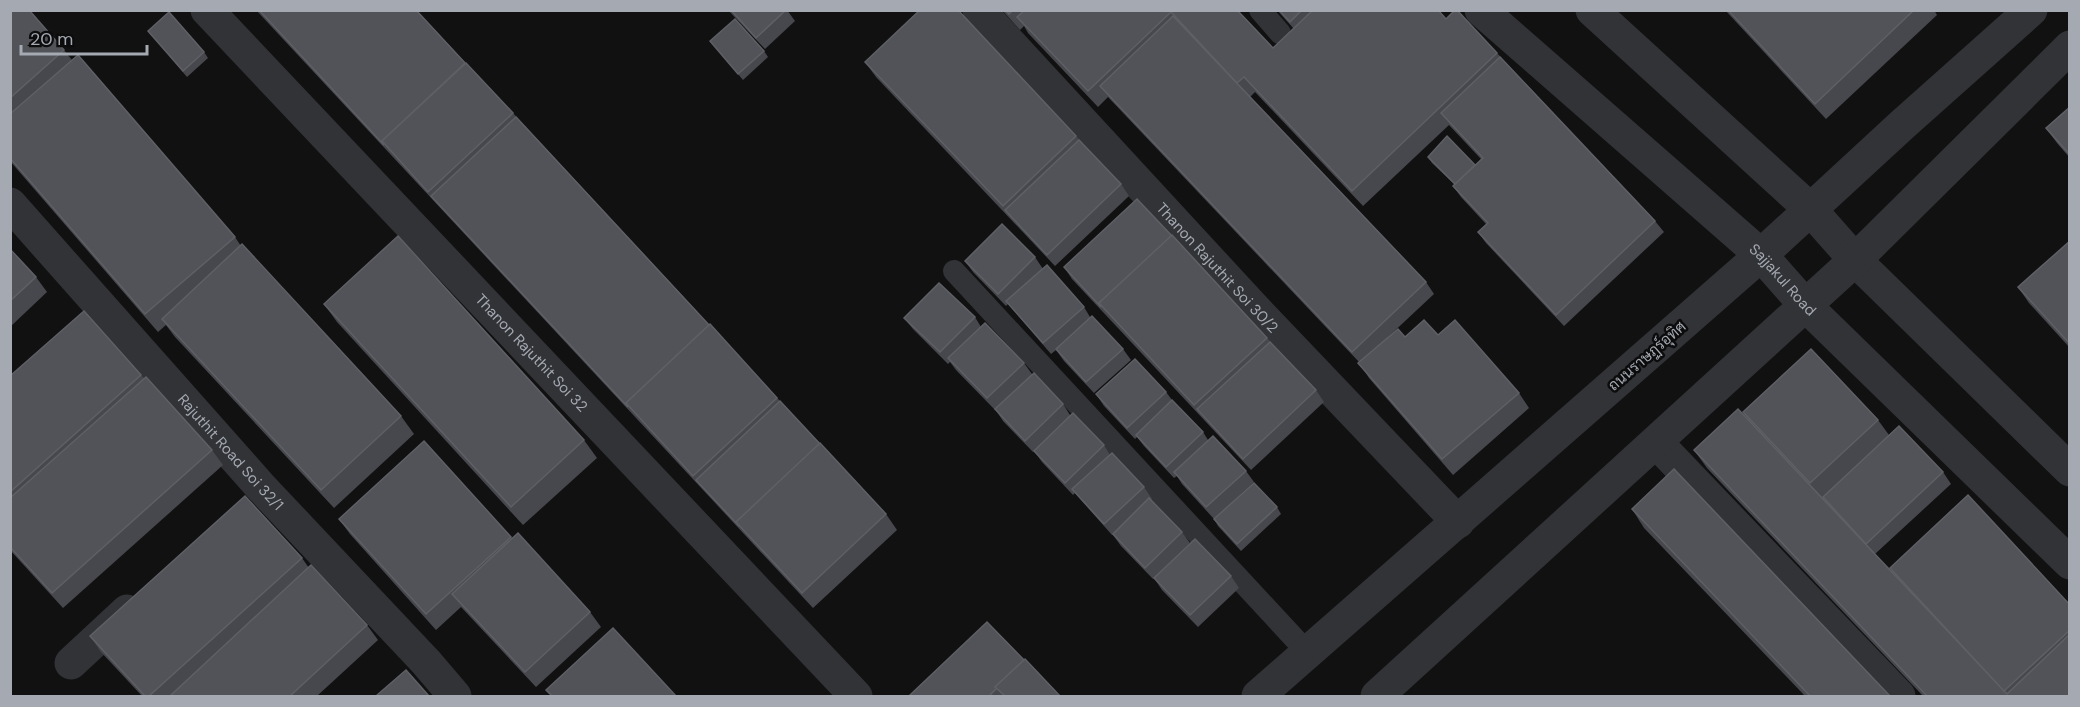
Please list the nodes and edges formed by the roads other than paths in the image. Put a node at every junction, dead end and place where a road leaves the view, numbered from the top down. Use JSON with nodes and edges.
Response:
{"nodes":[{"id":1,"x":207,"y":10,"type":"edge"},
{"id":2,"x":979,"y":10,"type":"edge"},
{"id":3,"x":1260,"y":10,"type":"edge"},
{"id":4,"x":1481,"y":10,"type":"edge"},
{"id":5,"x":1592,"y":10,"type":"edge"},
{"id":6,"x":2031,"y":10,"type":"edge"},
{"id":7,"x":1280,"y":33,"type":"edge"},
{"id":8,"x":2070,"y":47,"type":"edge"},
{"id":9,"x":10,"y":204,"type":"edge"},
{"id":10,"x":1810,"y":209,"type":"junction"},
{"id":11,"x":1761,"y":255,"type":"junction"},
{"id":12,"x":1855,"y":260,"type":"junction"},
{"id":13,"x":954,"y":271,"type":"dead end"},
{"id":14,"x":100,"y":303,"type":"junction"},
{"id":15,"x":1805,"y":304,"type":"junction"},
{"id":16,"x":75,"y":326,"type":"edge"},
{"id":17,"x":1656,"y":442,"type":"junction"},
{"id":18,"x":2070,"y":470,"type":"edge"},
{"id":19,"x":260,"y":486,"type":"junction"},
{"id":20,"x":234,"y":510,"type":"edge"},
{"id":21,"x":1458,"y":522,"type":"junction"},
{"id":22,"x":2070,"y":563,"type":"edge"},
{"id":23,"x":148,"y":591,"type":"edge"},
{"id":24,"x":1308,"y":653,"type":"junction"},
{"id":25,"x":426,"y":662,"type":"junction"},
{"id":26,"x":71,"y":663,"type":"dead end"},
{"id":27,"x":401,"y":682,"type":"edge"},
{"id":28,"x":455,"y":696,"type":"edge"},
{"id":29,"x":856,"y":696,"type":"edge"},
{"id":30,"x":1258,"y":696,"type":"edge"},
{"id":31,"x":1377,"y":696,"type":"edge"},
{"id":32,"x":1899,"y":696,"type":"edge"}],
"edges":[{"from":1,"to":29,"type":"street","name":"Thanon Rajuthit Soi 32"},
{"from":2,"to":21,"type":"street","name":"Thanon Rajuthit Soi 30/2"},
{"from":3,"to":7,"type":"lane"},
{"from":4,"to":11,"type":"street","name":"Sajjakul Road"},
{"from":5,"to":10,"type":"street"},
{"from":6,"to":10,"type":"street","name":"ถนนราษฏร์อุทิศ"},
{"from":8,"to":12,"type":"street"},
{"from":9,"to":14,"type":"street","name":"Rajuthit Road Soi 32/1"},
{"from":10,"to":11,"type":"street","name":"ถนนราษฏร์อุทิศ"},
{"from":10,"to":12,"type":"street"},
{"from":11,"to":15,"type":"street","name":"Sajjakul Road"},
{"from":11,"to":21,"type":"street","name":"ถนนราษฏร์อุทิศ"},
{"from":12,"to":15,"type":"street"},
{"from":12,"to":18,"type":"street"},
{"from":13,"to":24,"type":"lane"},
{"from":14,"to":16,"type":"street"},
{"from":14,"to":19,"type":"street","name":"Rajuthit Road Soi 32/1"},
{"from":15,"to":17,"type":"street"},
{"from":15,"to":22,"type":"street","name":"Sajjakul Road"},
{"from":17,"to":31,"type":"street"},
{"from":17,"to":32,"type":"street"},
{"from":19,"to":20,"type":"street"},
{"from":19,"to":25,"type":"street","name":"Rajuthit Road Soi 32/1"},
{"from":21,"to":24,"type":"street","name":"ถนนราษฏร์อุทิศ"},
{"from":23,"to":26,"type":"street"},
{"from":24,"to":30,"type":"street","name":"ถนนราษฏร์อุทิศ"},
{"from":25,"to":27,"type":"street"},
{"from":25,"to":28,"type":"street","name":"Rajuthit Road Soi 32/1"}]}
